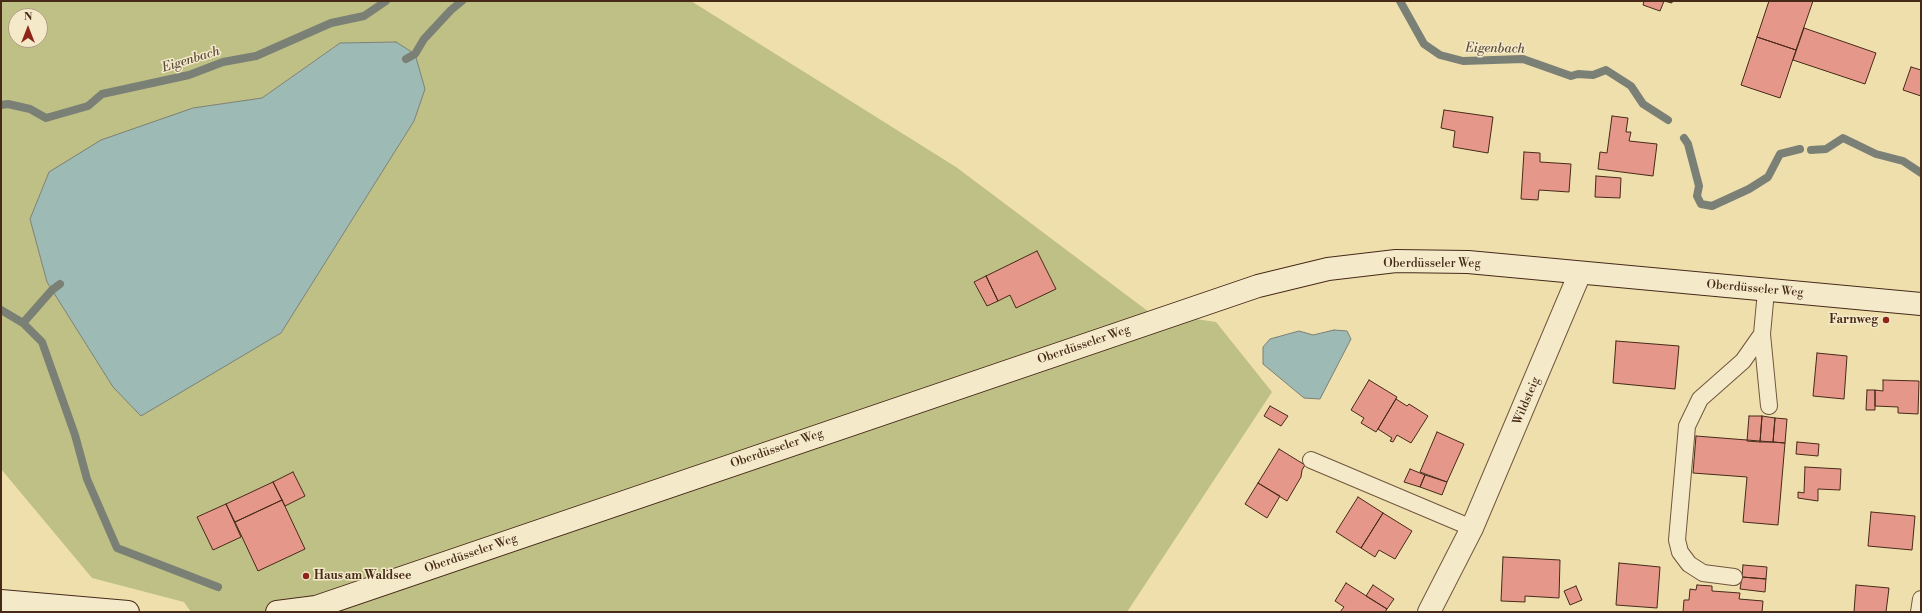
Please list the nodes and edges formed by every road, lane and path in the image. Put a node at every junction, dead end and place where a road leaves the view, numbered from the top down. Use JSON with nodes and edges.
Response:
{"nodes":[{"id":1,"x":1580,"y":273,"type":"junction"},
{"id":2,"x":1766,"y":290,"type":"junction"},
{"id":3,"x":1921,"y":304,"type":"edge"},
{"id":4,"x":1762,"y":334,"type":"junction"},
{"id":5,"x":1769,"y":406,"type":"dead end"},
{"id":6,"x":1311,"y":460,"type":"dead end"},
{"id":7,"x":1472,"y":528,"type":"junction"},
{"id":8,"x":1734,"y":577,"type":"dead end"},
{"id":9,"x":1921,"y":599,"type":"edge"},
{"id":10,"x":1,"y":601,"type":"edge"},
{"id":11,"x":128,"y":612,"type":"edge"},
{"id":12,"x":277,"y":612,"type":"edge"},
{"id":13,"x":1429,"y":612,"type":"edge"},
{"id":14,"x":1919,"y":612,"type":"edge"}],
"edges":[{"from":1,"to":2,"type":"street","name":"Oberdüsseler Weg"},
{"from":1,"to":7,"type":"street","name":"Wildsteig"},
{"from":1,"to":12,"type":"street","name":"Oberdüsseler Weg"},
{"from":2,"to":3,"type":"street","name":"Oberdüsseler Weg"},
{"from":2,"to":4,"type":"lane"},
{"from":4,"to":5,"type":"lane"},
{"from":4,"to":8,"type":"lane"},
{"from":6,"to":7,"type":"lane"},
{"from":7,"to":13,"type":"street","name":"Wildsteig"},
{"from":9,"to":14,"type":"lane"},
{"from":10,"to":11,"type":"street"}]}
